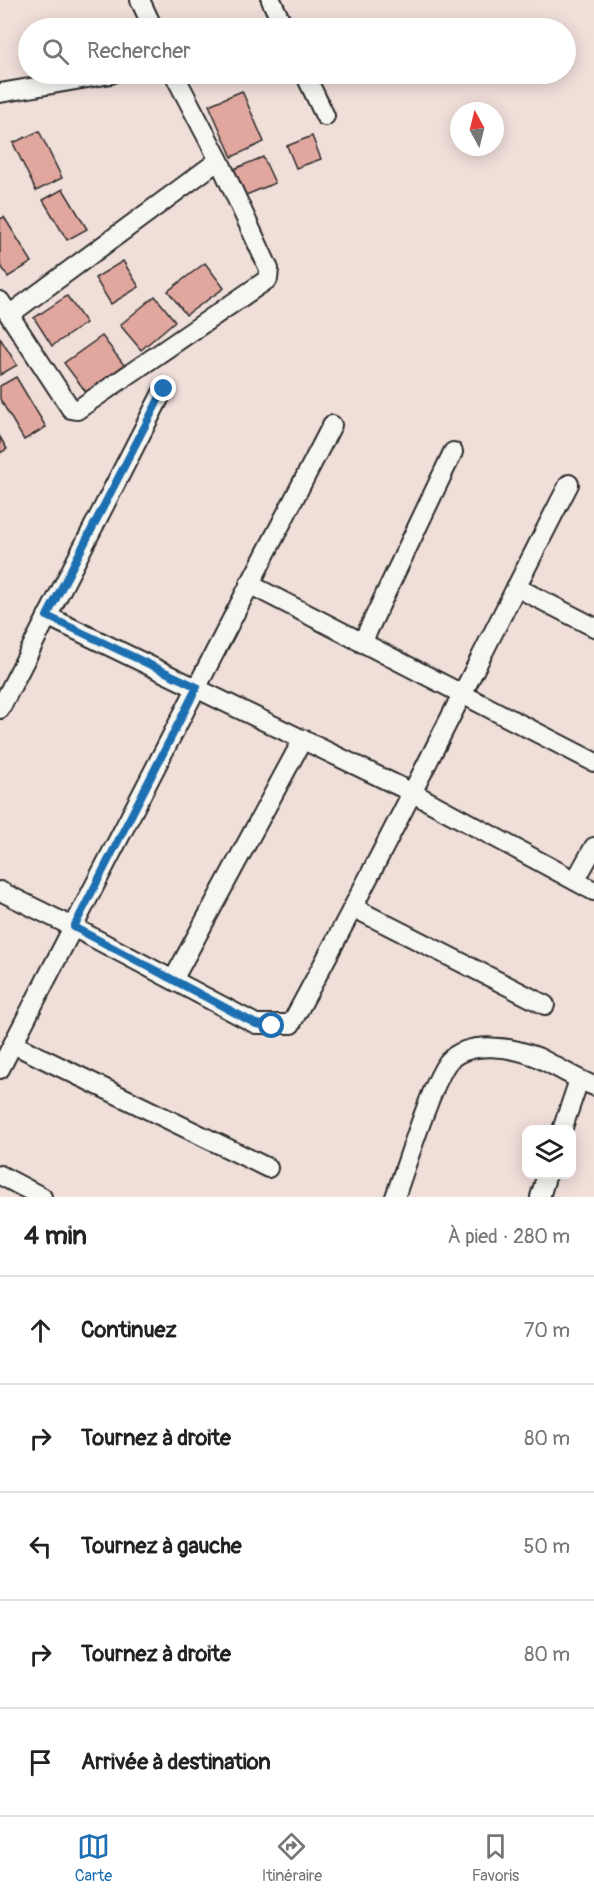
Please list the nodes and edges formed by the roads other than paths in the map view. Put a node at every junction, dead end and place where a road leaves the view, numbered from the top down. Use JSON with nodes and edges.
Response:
{"nodes":[{"id":1,"x":140,"y":0,"type":"edge"},
{"id":2,"x":271,"y":0,"type":"edge"},
{"id":3,"x":148,"y":18,"type":"edge"},
{"id":4,"x":279,"y":18,"type":"edge"},
{"id":5,"x":53,"y":84,"type":"edge"},
{"id":6,"x":179,"y":84,"type":"edge"},
{"id":7,"x":310,"y":84,"type":"edge"},
{"id":8,"x":0,"y":93,"type":"edge"},
{"id":9,"x":325,"y":116,"type":"dead end"},
{"id":10,"x":219,"y":160,"type":"junction"},
{"id":11,"x":4,"y":308,"type":"edge"},
{"id":12,"x":164,"y":389,"type":"dead end"},
{"id":13,"x":332,"y":425,"type":"dead end"},
{"id":14,"x":453,"y":452,"type":"dead end"},
{"id":15,"x":569,"y":484,"type":"dead end"},
{"id":16,"x":249,"y":584,"type":"junction"},
{"id":17,"x":516,"y":587,"type":"junction"},
{"id":18,"x":47,"y":616,"type":"junction"},
{"id":19,"x":594,"y":627,"type":"edge"},
{"id":20,"x":362,"y":643,"type":"junction"},
{"id":21,"x":197,"y":687,"type":"junction"},
{"id":22,"x":461,"y":695,"type":"junction"},
{"id":23,"x":0,"y":710,"type":"edge"},
{"id":24,"x":303,"y":739,"type":"junction"},
{"id":25,"x":594,"y":762,"type":"edge"},
{"id":26,"x":411,"y":792,"type":"junction"},
{"id":27,"x":594,"y":847,"type":"edge"},
{"id":28,"x":575,"y":881,"type":"junction"},
{"id":29,"x":0,"y":891,"type":"edge"},
{"id":30,"x":594,"y":891,"type":"edge"},
{"id":31,"x":354,"y":908,"type":"junction"},
{"id":32,"x":74,"y":927,"type":"junction"},
{"id":33,"x":173,"y":980,"type":"junction"},
{"id":34,"x":545,"y":1005,"type":"dead end"},
{"id":35,"x":13,"y":1044,"type":"junction"},
{"id":36,"x":0,"y":1069,"type":"edge"},
{"id":37,"x":586,"y":1083,"type":"edge"},
{"id":38,"x":565,"y":1125,"type":"edge"},
{"id":39,"x":268,"y":1168,"type":"dead end"},
{"id":40,"x":0,"y":1175,"type":"edge"},
{"id":41,"x":545,"y":1179,"type":"edge"},
{"id":42,"x":42,"y":1197,"type":"edge"},
{"id":43,"x":395,"y":1197,"type":"edge"},
{"id":44,"x":540,"y":1197,"type":"edge"}],
"edges":[{"from":1,"to":3,"type":"street"},
{"from":2,"to":4,"type":"street"},
{"from":5,"to":8,"type":"street"},
{"from":6,"to":10,"type":"street"},
{"from":7,"to":9,"type":"street"},
{"from":10,"to":11,"type":"street"},
{"from":10,"to":11,"type":"street"},
{"from":12,"to":18,"type":"street"},
{"from":13,"to":16,"type":"street"},
{"from":14,"to":20,"type":"street"},
{"from":15,"to":17,"type":"street"},
{"from":16,"to":20,"type":"street"},
{"from":16,"to":21,"type":"street"},
{"from":17,"to":19,"type":"street"},
{"from":17,"to":22,"type":"street"},
{"from":18,"to":21,"type":"street"},
{"from":18,"to":23,"type":"street"},
{"from":20,"to":22,"type":"street"},
{"from":21,"to":24,"type":"street"},
{"from":21,"to":32,"type":"street"},
{"from":22,"to":25,"type":"street"},
{"from":22,"to":26,"type":"street"},
{"from":24,"to":26,"type":"street"},
{"from":24,"to":33,"type":"street"},
{"from":26,"to":28,"type":"street"},
{"from":26,"to":31,"type":"street"},
{"from":27,"to":28,"type":"street"},
{"from":28,"to":30,"type":"street"},
{"from":29,"to":32,"type":"street"},
{"from":31,"to":33,"type":"street"},
{"from":31,"to":34,"type":"street"},
{"from":32,"to":33,"type":"street"},
{"from":32,"to":35,"type":"street"},
{"from":35,"to":36,"type":"street"},
{"from":35,"to":39,"type":"street"},
{"from":37,"to":38,"type":"street"},
{"from":37,"to":43,"type":"street"},
{"from":40,"to":42,"type":"street"},
{"from":41,"to":44,"type":"street"}]}
